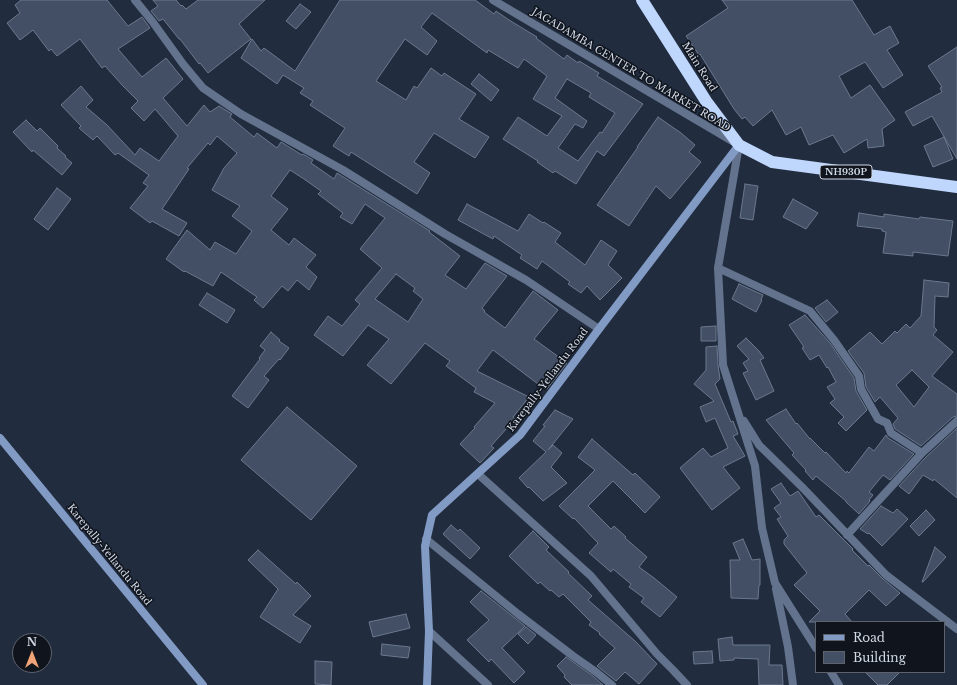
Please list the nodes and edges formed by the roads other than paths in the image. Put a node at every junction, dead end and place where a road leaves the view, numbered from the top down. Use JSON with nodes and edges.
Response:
{"nodes":[{"id":1,"x":135,"y":0,"type":"edge"},
{"id":2,"x":493,"y":0,"type":"edge"},
{"id":3,"x":642,"y":0,"type":"edge"},
{"id":4,"x":739,"y":145,"type":"junction"},
{"id":5,"x":957,"y":186,"type":"edge"},
{"id":6,"x":718,"y":268,"type":"junction"},
{"id":7,"x":599,"y":329,"type":"junction"},
{"id":8,"x":738,"y":411,"type":"junction"},
{"id":9,"x":956,"y":424,"type":"edge"},
{"id":10,"x":0,"y":438,"type":"edge"},
{"id":11,"x":922,"y":453,"type":"junction"},
{"id":12,"x":478,"y":474,"type":"junction"},
{"id":13,"x":847,"y":535,"type":"junction"},
{"id":14,"x":426,"y":539,"type":"junction"},
{"id":15,"x":775,"y":583,"type":"junction"},
{"id":16,"x":957,"y":629,"type":"edge"},
{"id":17,"x":429,"y":631,"type":"junction"},
{"id":18,"x":815,"y":646,"type":"edge"},
{"id":19,"x":832,"y":673,"type":"edge"},
{"id":20,"x":203,"y":685,"type":"edge"},
{"id":21,"x":427,"y":685,"type":"edge"},
{"id":22,"x":488,"y":685,"type":"edge"},
{"id":23,"x":612,"y":685,"type":"edge"},
{"id":24,"x":687,"y":685,"type":"edge"},
{"id":25,"x":793,"y":685,"type":"edge"},
{"id":26,"x":839,"y":685,"type":"edge"}],
"edges":[{"from":1,"to":7,"type":"street"},
{"from":2,"to":4,"type":"street","name":"JAGADAMBA CENTER TO MARKET ROAD"},
{"from":3,"to":4,"type":"highway","name":"Main Road","number":"NH930P"},
{"from":4,"to":5,"type":"highway","number":"NH930P"},
{"from":4,"to":6,"type":"street"},
{"from":4,"to":7,"type":"street","name":"Karepally-Yellandu Road"},
{"from":6,"to":8,"type":"street"},
{"from":6,"to":11,"type":"street"},
{"from":7,"to":12,"type":"street","name":"Karepally-Yellandu Road"},
{"from":8,"to":13,"type":"street"},
{"from":8,"to":15,"type":"street"},
{"from":9,"to":11,"type":"street"},
{"from":10,"to":20,"type":"street","name":"Karepally-Yellandu Road"},
{"from":11,"to":13,"type":"street"},
{"from":12,"to":14,"type":"street","name":"Karepally-Yellandu Road"},
{"from":12,"to":24,"type":"street"},
{"from":13,"to":16,"type":"street"},
{"from":14,"to":17,"type":"street","name":"Karepally-Yellandu Road"},
{"from":14,"to":23,"type":"street"},
{"from":15,"to":18,"type":"street"},
{"from":15,"to":25,"type":"street"},
{"from":17,"to":21,"type":"street","name":"Karepally-Yellandu Road"},
{"from":17,"to":22,"type":"street"},
{"from":19,"to":26,"type":"street"}]}
